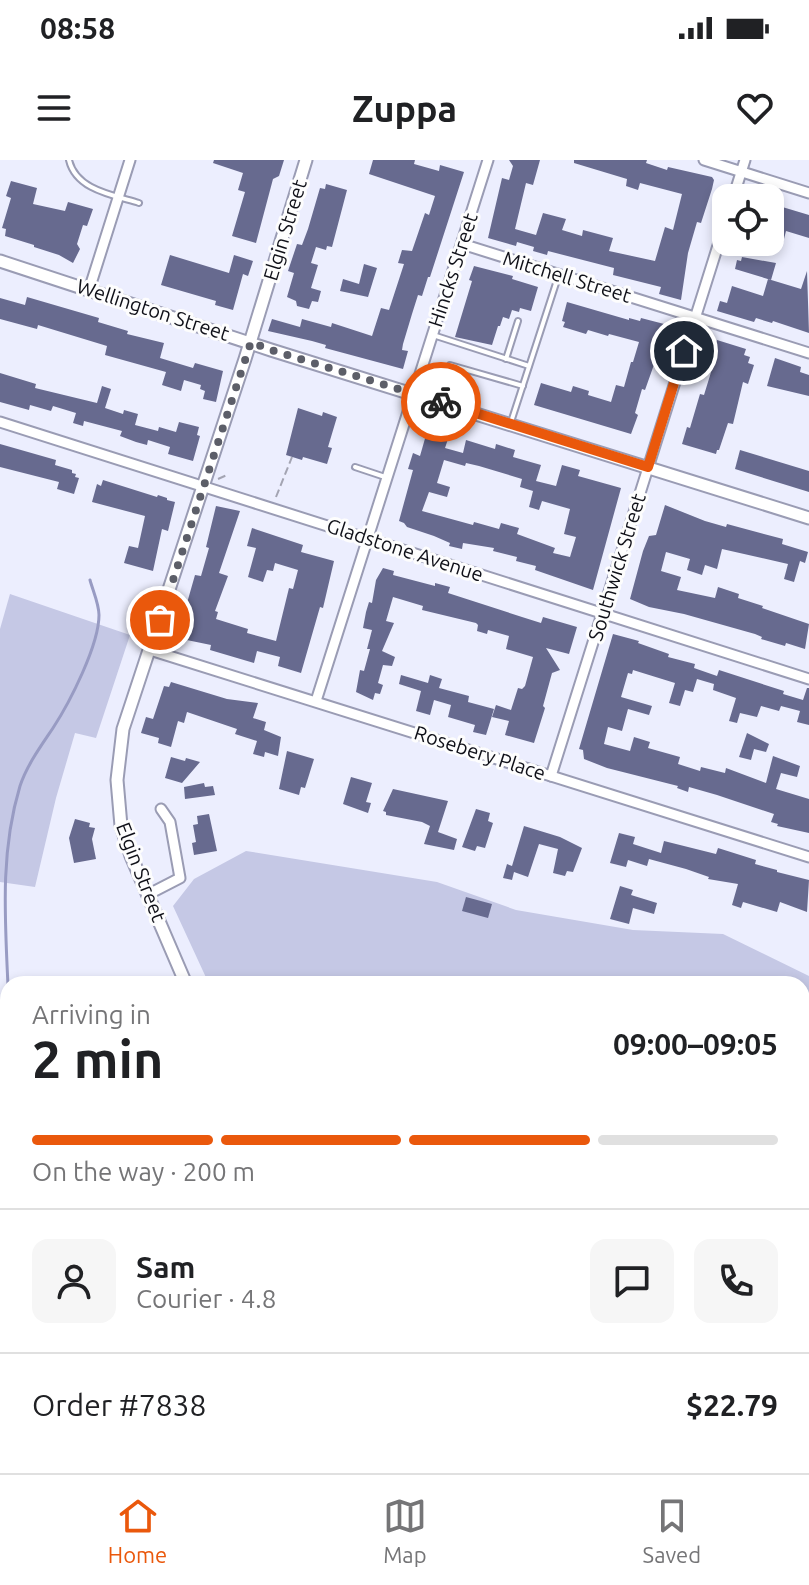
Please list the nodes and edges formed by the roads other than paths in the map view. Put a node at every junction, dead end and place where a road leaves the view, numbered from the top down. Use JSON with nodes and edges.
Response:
{"nodes":[{"id":1,"x":69,"y":160,"type":"edge"},
{"id":2,"x":130,"y":160,"type":"edge"},
{"id":3,"x":306,"y":160,"type":"edge"},
{"id":4,"x":488,"y":160,"type":"edge"},
{"id":5,"x":704,"y":160,"type":"edge"},
{"id":6,"x":745,"y":160,"type":"edge"},
{"id":7,"x":741,"y":172,"type":"junction"},
{"id":8,"x":737,"y":184,"type":"edge"},
{"id":9,"x":809,"y":193,"type":"edge"},
{"id":10,"x":118,"y":197,"type":"junction"},
{"id":11,"x":139,"y":203,"type":"dead end"},
{"id":12,"x":462,"y":244,"type":"junction"},
{"id":13,"x":714,"y":256,"type":"edge"},
{"id":14,"x":0,"y":261,"type":"edge"},
{"id":15,"x":559,"y":274,"type":"junction"},
{"id":16,"x":89,"y":290,"type":"junction"},
{"id":17,"x":695,"y":317,"type":"junction"},
{"id":18,"x":518,"y":321,"type":"dead end"},
{"id":19,"x":433,"y":334,"type":"junction"},
{"id":20,"x":251,"y":342,"type":"junction"},
{"id":21,"x":809,"y":353,"type":"edge"},
{"id":22,"x":506,"y":359,"type":"junction"},
{"id":23,"x":450,"y":365,"type":"dead end"},
{"id":24,"x":529,"y":366,"type":"junction"},
{"id":25,"x":523,"y":386,"type":"junction"},
{"id":26,"x":414,"y":394,"type":"junction"},
{"id":27,"x":0,"y":422,"type":"edge"},
{"id":28,"x":511,"y":424,"type":"junction"},
{"id":29,"x":355,"y":467,"type":"dead end"},
{"id":30,"x":648,"y":467,"type":"junction"},
{"id":31,"x":388,"y":477,"type":"junction"},
{"id":32,"x":204,"y":485,"type":"junction"},
{"id":33,"x":809,"y":518,"type":"edge"},
{"id":34,"x":368,"y":539,"type":"junction"},
{"id":35,"x":603,"y":613,"type":"junction"},
{"id":36,"x":150,"y":650,"type":"junction"},
{"id":37,"x":809,"y":679,"type":"edge"},
{"id":38,"x":316,"y":701,"type":"junction"},
{"id":39,"x":551,"y":776,"type":"junction"},
{"id":40,"x":161,"y":809,"type":"dead end"},
{"id":41,"x":809,"y":857,"type":"edge"},
{"id":42,"x":147,"y":895,"type":"junction"},
{"id":43,"x":182,"y":976,"type":"edge"}],
"edges":[{"from":1,"to":10,"type":"lane"},
{"from":2,"to":10,"type":"street"},
{"from":3,"to":20,"type":"street","name":"Elgin Street"},
{"from":4,"to":12,"type":"street","name":"Hincks Street"},
{"from":5,"to":7,"type":"street"},
{"from":6,"to":7,"type":"street"},
{"from":7,"to":8,"type":"street"},
{"from":7,"to":9,"type":"street"},
{"from":10,"to":11,"type":"lane"},
{"from":10,"to":16,"type":"street"},
{"from":12,"to":15,"type":"street","name":"Mitchell Street"},
{"from":12,"to":19,"type":"street","name":"Hincks Street"},
{"from":13,"to":17,"type":"street","name":"Southwick Street"},
{"from":14,"to":16,"type":"street","name":"Wellington Street"},
{"from":15,"to":17,"type":"street","name":"Mitchell Street"},
{"from":15,"to":24,"type":"lane"},
{"from":16,"to":20,"type":"street","name":"Wellington Street"},
{"from":17,"to":21,"type":"street","name":"Mitchell Street"},
{"from":17,"to":30,"type":"street","name":"Southwick Street"},
{"from":18,"to":22,"type":"lane"},
{"from":19,"to":22,"type":"lane"},
{"from":19,"to":26,"type":"street","name":"Hincks Street"},
{"from":20,"to":26,"type":"street","name":"Wellington Street"},
{"from":20,"to":32,"type":"street","name":"Elgin Street"},
{"from":22,"to":24,"type":"lane"},
{"from":23,"to":25,"type":"lane"},
{"from":24,"to":25,"type":"lane"},
{"from":25,"to":28,"type":"lane"},
{"from":26,"to":28,"type":"street","name":"Wellington Street"},
{"from":26,"to":31,"type":"street","name":"Hincks Street"},
{"from":27,"to":32,"type":"street","name":"Gladstone Avenue"},
{"from":28,"to":30,"type":"street","name":"Wellington Street"},
{"from":29,"to":31,"type":"lane"},
{"from":30,"to":33,"type":"street","name":"Wellington Street"},
{"from":30,"to":35,"type":"street","name":"Southwick Street"},
{"from":31,"to":34,"type":"street","name":"Hincks Street"},
{"from":32,"to":34,"type":"street","name":"Gladstone Avenue"},
{"from":32,"to":36,"type":"street","name":"Elgin Street"},
{"from":34,"to":35,"type":"street","name":"Gladstone Avenue"},
{"from":34,"to":38,"type":"street","name":"Hincks Street"},
{"from":35,"to":37,"type":"street","name":"Gladstone Avenue"},
{"from":35,"to":39,"type":"street","name":"Southwick Street"},
{"from":36,"to":38,"type":"street","name":"Rosebery Place"},
{"from":36,"to":42,"type":"street","name":"Elgin Street"},
{"from":38,"to":39,"type":"street","name":"Rosebery Place"},
{"from":39,"to":41,"type":"street","name":"Rosebery Place"},
{"from":40,"to":42,"type":"street"},
{"from":42,"to":43,"type":"street","name":"Elgin Street"}]}
